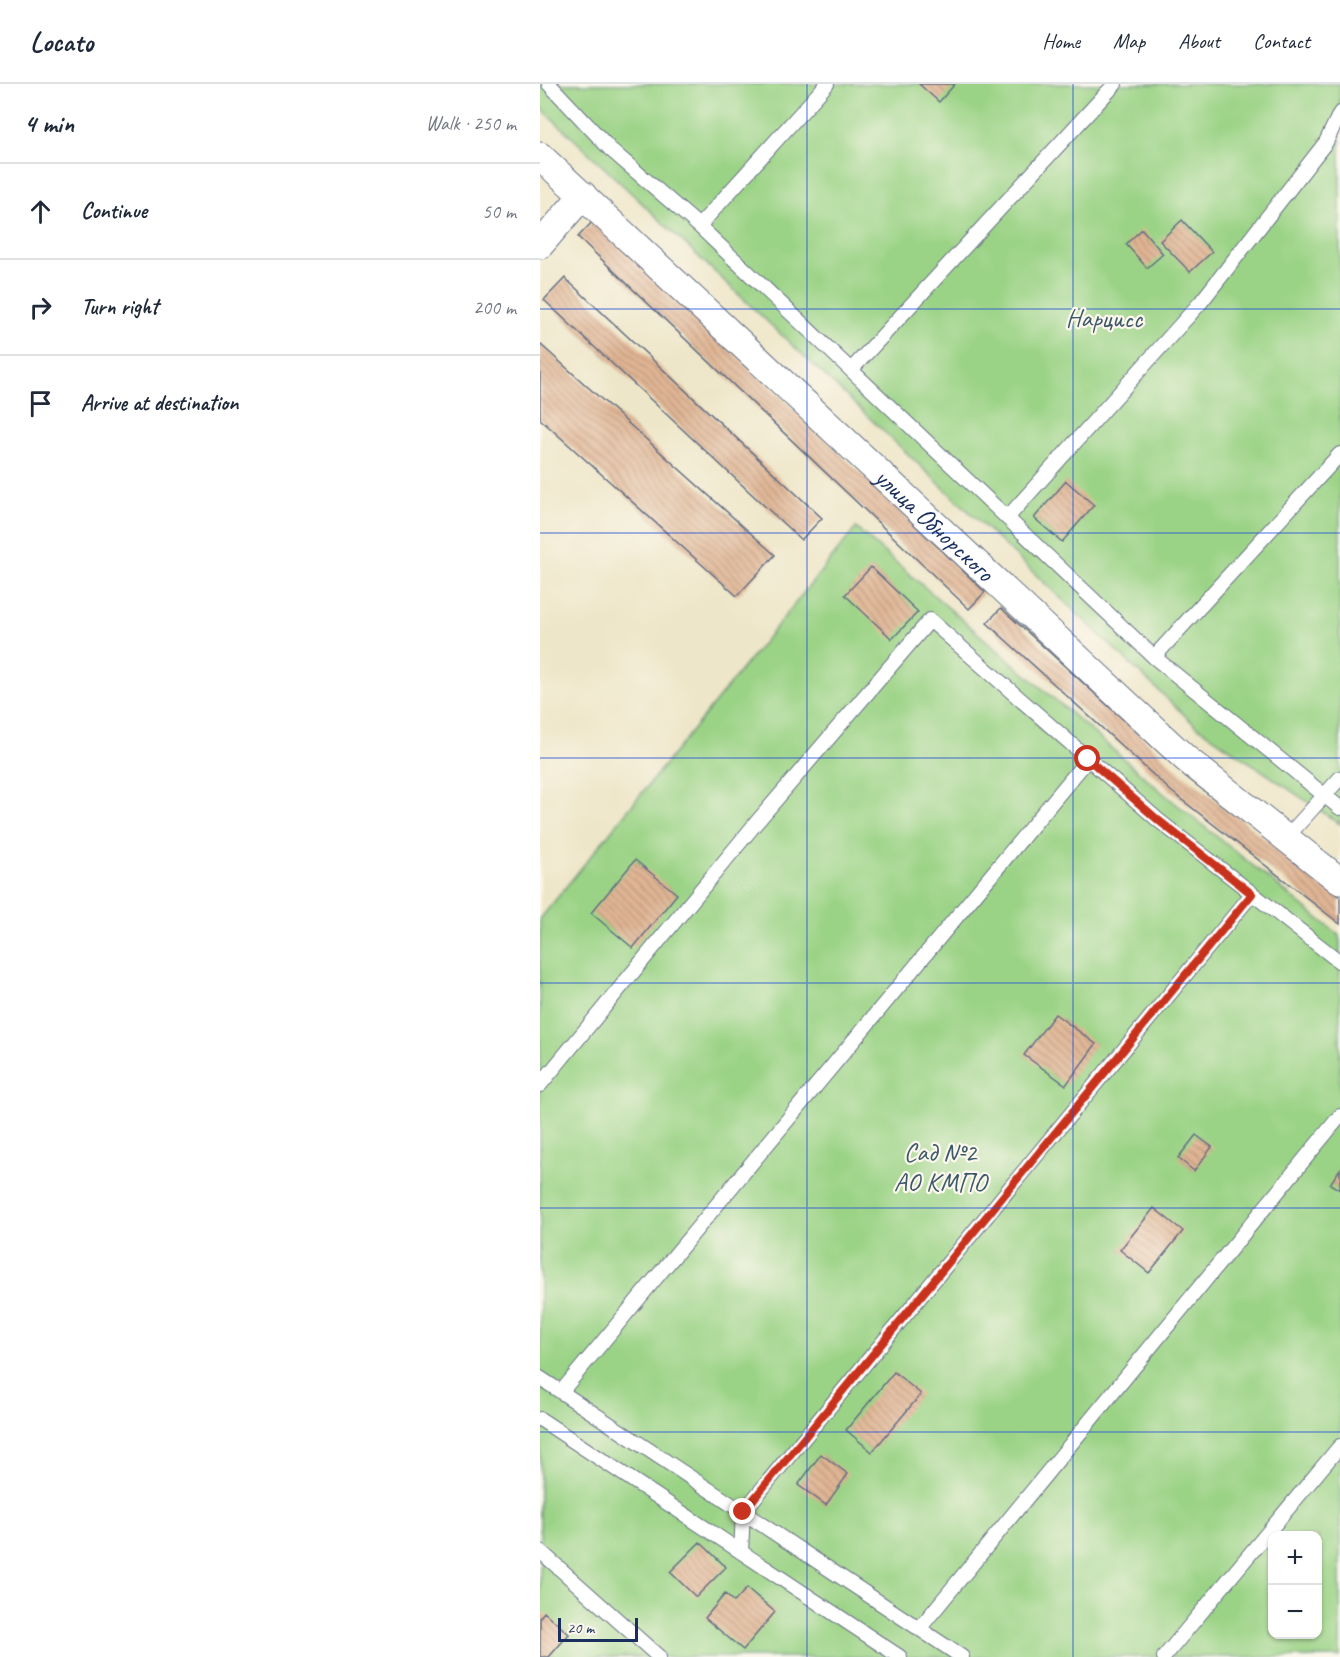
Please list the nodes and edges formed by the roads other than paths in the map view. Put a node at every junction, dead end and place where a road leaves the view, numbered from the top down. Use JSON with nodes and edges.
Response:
{"nodes":[{"id":1,"x":549,"y":84,"type":"edge"},
{"id":2,"x":827,"y":84,"type":"edge"},
{"id":3,"x":1115,"y":84,"type":"edge"},
{"id":4,"x":1340,"y":113,"type":"edge"},
{"id":5,"x":540,"y":156,"type":"edge"},
{"id":6,"x":583,"y":195,"type":"junction"},
{"id":7,"x":699,"y":226,"type":"junction"},
{"id":8,"x":540,"y":245,"type":"edge"},
{"id":9,"x":850,"y":370,"type":"junction"},
{"id":10,"x":1340,"y":454,"type":"edge"},
{"id":11,"x":1007,"y":518,"type":"junction"},
{"id":12,"x":1154,"y":657,"type":"junction"},
{"id":13,"x":1088,"y":759,"type":"junction"},
{"id":14,"x":1340,"y":778,"type":"edge"},
{"id":15,"x":1324,"y":795,"type":"junction"},
{"id":16,"x":1340,"y":808,"type":"edge"},
{"id":17,"x":1286,"y":838,"type":"junction"},
{"id":18,"x":1340,"y":881,"type":"edge"},
{"id":19,"x":1252,"y":894,"type":"junction"},
{"id":20,"x":1340,"y":962,"type":"edge"},
{"id":21,"x":540,"y":1085,"type":"edge"},
{"id":22,"x":1340,"y":1116,"type":"edge"},
{"id":23,"x":540,"y":1378,"type":"edge"},
{"id":24,"x":561,"y":1392,"type":"junction"},
{"id":25,"x":540,"y":1419,"type":"edge"},
{"id":26,"x":1340,"y":1446,"type":"edge"},
{"id":27,"x":743,"y":1512,"type":"junction"},
{"id":28,"x":540,"y":1551,"type":"edge"},
{"id":29,"x":741,"y":1552,"type":"junction"},
{"id":30,"x":920,"y":1629,"type":"junction"},
{"id":31,"x":659,"y":1657,"type":"edge"},
{"id":32,"x":900,"y":1657,"type":"edge"},
{"id":33,"x":962,"y":1657,"type":"edge"},
{"id":34,"x":1164,"y":1657,"type":"edge"}],
"edges":[{"from":1,"to":7,"type":"lane"},
{"from":2,"to":7,"type":"lane"},
{"from":3,"to":9,"type":"lane"},
{"from":4,"to":11,"type":"lane"},
{"from":5,"to":6,"type":"street","name":"улица Обнорского"},
{"from":6,"to":8,"type":"street"},
{"from":6,"to":17,"type":"street","name":"улица Обнорского"},
{"from":7,"to":9,"type":"lane"},
{"from":9,"to":11,"type":"lane"},
{"from":10,"to":12,"type":"lane"},
{"from":11,"to":12,"type":"lane"},
{"from":12,"to":15,"type":"lane"},
{"from":13,"to":19,"type":"lane"},
{"from":13,"to":21,"type":"lane"},
{"from":13,"to":24,"type":"lane"},
{"from":14,"to":15,"type":"lane"},
{"from":15,"to":16,"type":"lane"},
{"from":15,"to":17,"type":"lane"},
{"from":17,"to":18,"type":"street","name":"улица Обнорского"},
{"from":19,"to":20,"type":"lane"},
{"from":19,"to":27,"type":"lane"},
{"from":22,"to":30,"type":"lane"},
{"from":23,"to":24,"type":"lane"},
{"from":24,"to":27,"type":"lane"},
{"from":25,"to":29,"type":"lane"},
{"from":26,"to":34,"type":"lane"},
{"from":27,"to":29,"type":"lane"},
{"from":27,"to":30,"type":"lane"},
{"from":28,"to":31,"type":"lane"},
{"from":29,"to":32,"type":"lane"},
{"from":30,"to":33,"type":"lane"}]}
